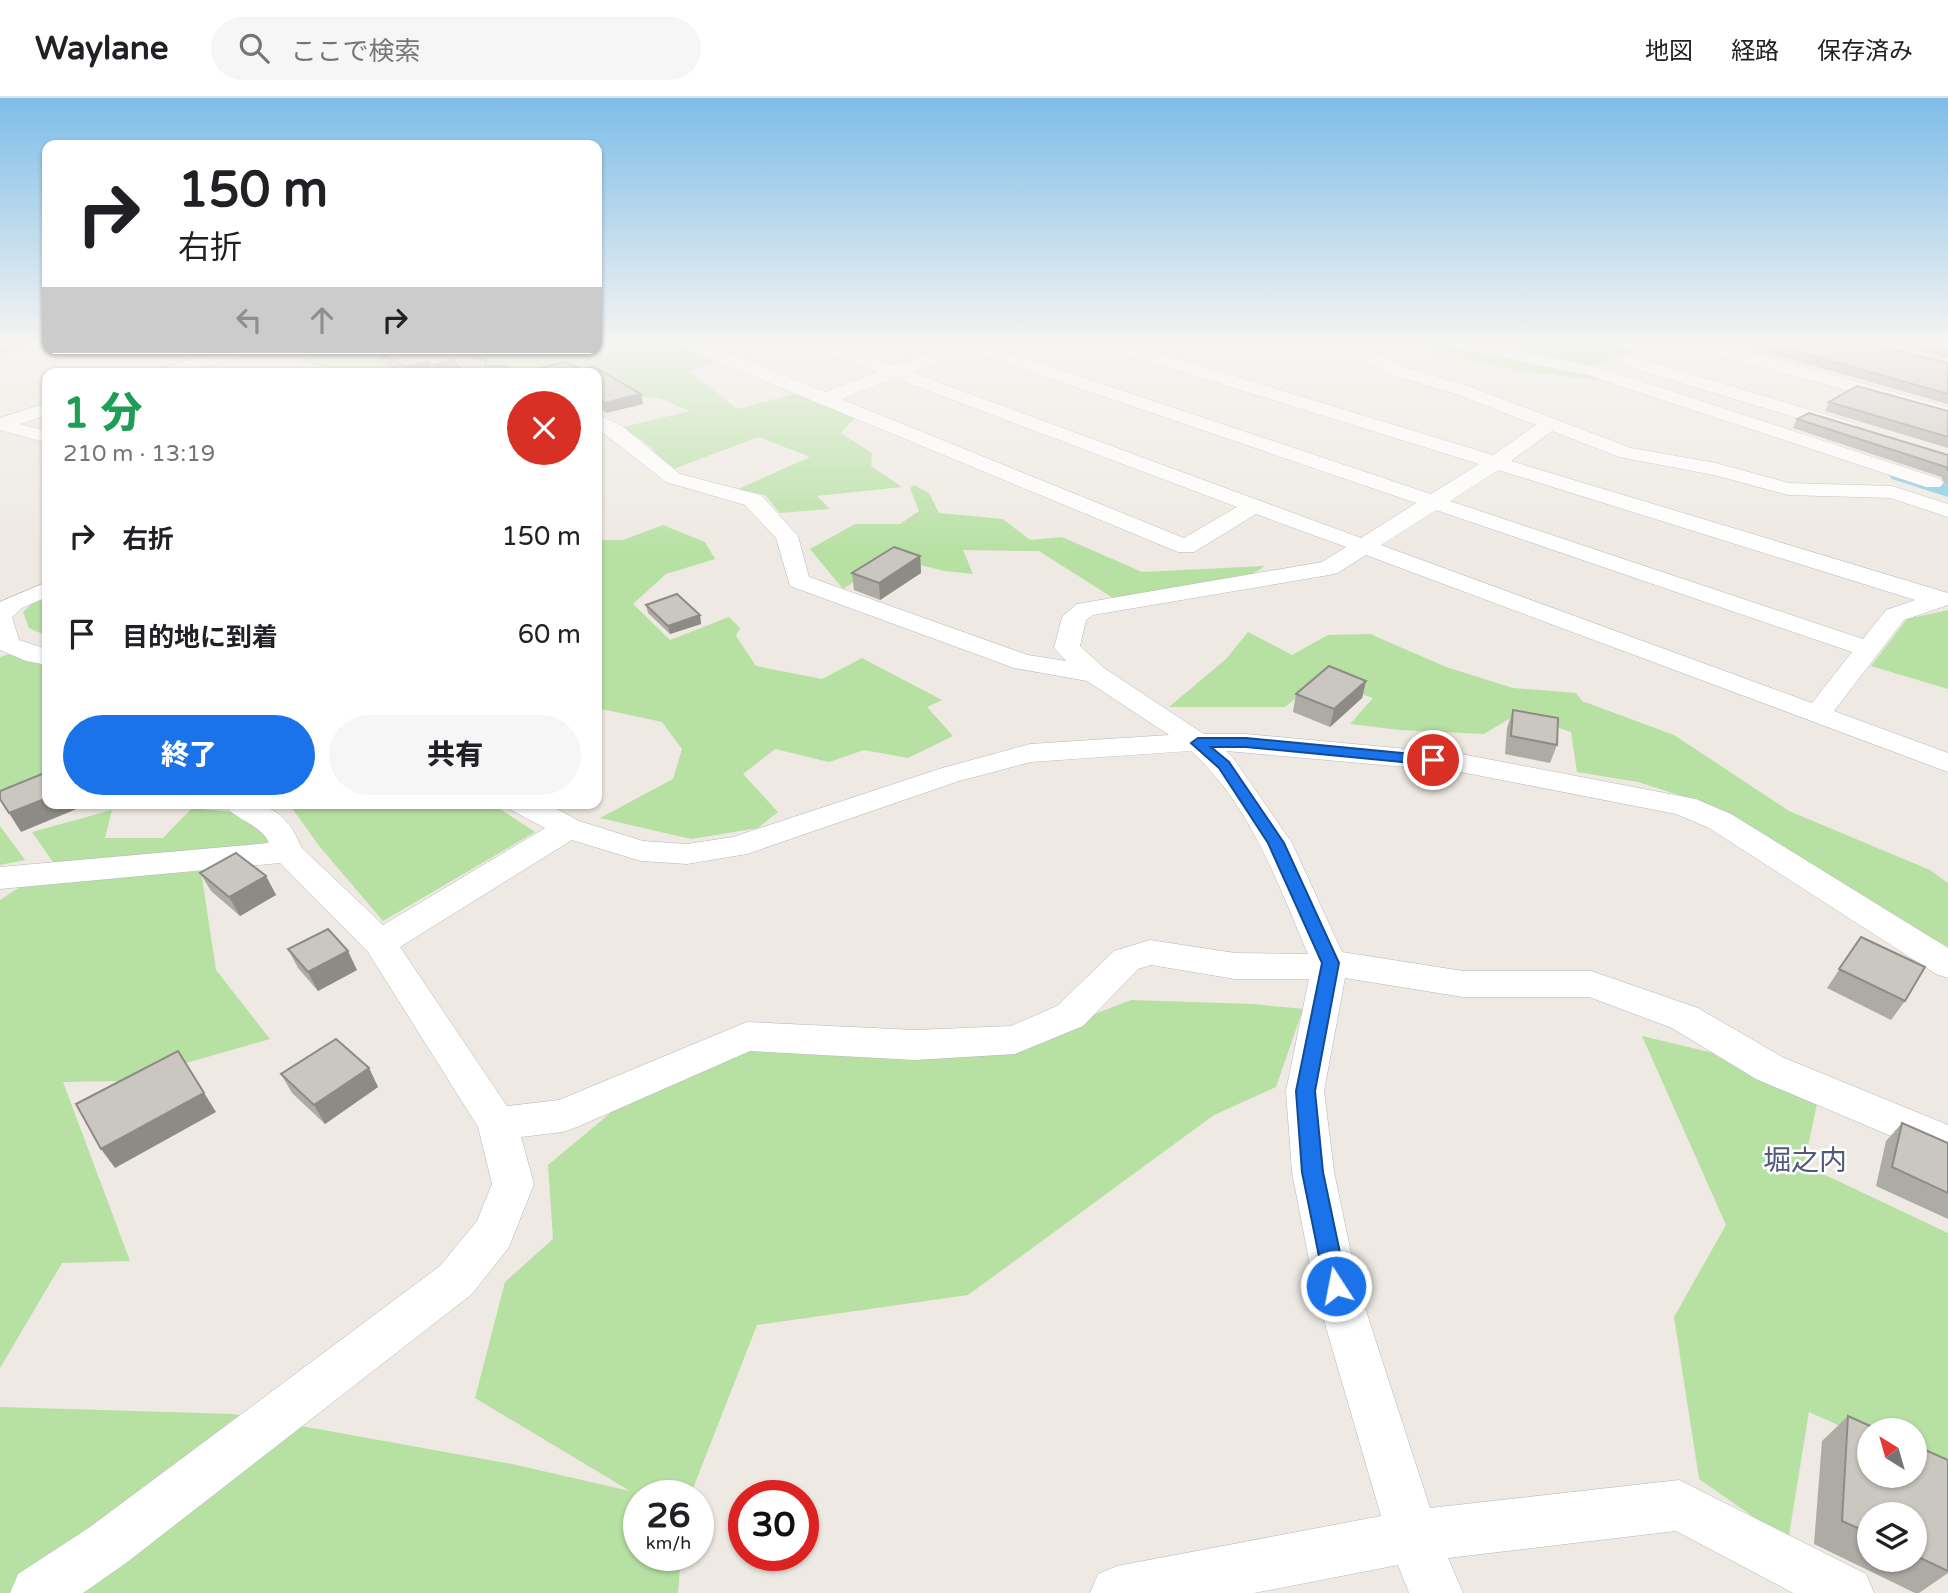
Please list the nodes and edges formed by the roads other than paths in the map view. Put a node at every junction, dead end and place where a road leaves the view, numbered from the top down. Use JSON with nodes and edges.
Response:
{"nodes":[{"id":1,"x":35,"y":413,"type":"edge"},
{"id":2,"x":858,"y":413,"type":"edge"},
{"id":3,"x":1003,"y":413,"type":"edge"},
{"id":4,"x":1172,"y":413,"type":"edge"},
{"id":5,"x":1339,"y":413,"type":"edge"},
{"id":6,"x":1519,"y":413,"type":"edge"},
{"id":7,"x":1719,"y":413,"type":"edge"},
{"id":8,"x":1799,"y":413,"type":"edge"},
{"id":9,"x":602,"y":423,"type":"edge"},
{"id":10,"x":0,"y":424,"type":"edge"},
{"id":11,"x":1549,"y":425,"type":"junction"},
{"id":12,"x":1860,"y":431,"type":"edge"},
{"id":13,"x":42,"y":436,"type":"edge"},
{"id":14,"x":1498,"y":461,"type":"junction"},
{"id":15,"x":1948,"y":488,"type":"edge"},
{"id":16,"x":1435,"y":501,"type":"junction"},
{"id":17,"x":1253,"y":506,"type":"junction"},
{"id":18,"x":1948,"y":511,"type":"edge"},
{"id":19,"x":1366,"y":547,"type":"junction"},
{"id":20,"x":42,"y":591,"type":"edge"},
{"id":21,"x":1944,"y":599,"type":"edge"},
{"id":22,"x":0,"y":617,"type":"edge"},
{"id":23,"x":1868,"y":649,"type":"junction"},
{"id":24,"x":42,"y":657,"type":"edge"},
{"id":25,"x":1095,"y":674,"type":"junction"},
{"id":26,"x":1817,"y":715,"type":"junction"},
{"id":27,"x":1198,"y":743,"type":"junction"},
{"id":28,"x":1948,"y":763,"type":"edge"},
{"id":29,"x":248,"y":809,"type":"edge"},
{"id":30,"x":534,"y":809,"type":"edge"},
{"id":31,"x":568,"y":828,"type":"junction"},
{"id":32,"x":287,"y":852,"type":"junction"},
{"id":33,"x":0,"y":878,"type":"edge"},
{"id":34,"x":380,"y":943,"type":"junction"},
{"id":35,"x":1330,"y":963,"type":"junction"},
{"id":36,"x":1948,"y":965,"type":"edge"},
{"id":37,"x":498,"y":1123,"type":"junction"},
{"id":38,"x":1948,"y":1143,"type":"edge"},
{"id":39,"x":1413,"y":1536,"type":"junction"},
{"id":40,"x":37,"y":1593,"type":"edge"},
{"id":41,"x":1117,"y":1593,"type":"edge"},
{"id":42,"x":1436,"y":1593,"type":"edge"},
{"id":43,"x":1847,"y":1593,"type":"edge"}],
"edges":[{"from":1,"to":10,"type":"street"},
{"from":2,"to":17,"type":"street"},
{"from":3,"to":17,"type":"street"},
{"from":4,"to":16,"type":"street"},
{"from":5,"to":14,"type":"street"},
{"from":6,"to":11,"type":"street"},
{"from":7,"to":15,"type":"street"},
{"from":8,"to":12,"type":"street"},
{"from":9,"to":25,"type":"street"},
{"from":10,"to":13,"type":"street"},
{"from":11,"to":14,"type":"street"},
{"from":11,"to":18,"type":"street"},
{"from":14,"to":16,"type":"street"},
{"from":14,"to":21,"type":"street"},
{"from":16,"to":19,"type":"street"},
{"from":16,"to":23,"type":"street"},
{"from":17,"to":19,"type":"street"},
{"from":19,"to":25,"type":"street"},
{"from":19,"to":26,"type":"street"},
{"from":20,"to":22,"type":"street"},
{"from":21,"to":23,"type":"street"},
{"from":22,"to":24,"type":"street"},
{"from":23,"to":26,"type":"street"},
{"from":25,"to":27,"type":"street"},
{"from":26,"to":28,"type":"street"},
{"from":27,"to":31,"type":"street"},
{"from":27,"to":35,"type":"street"},
{"from":27,"to":36,"type":"street"},
{"from":29,"to":32,"type":"street"},
{"from":30,"to":31,"type":"street"},
{"from":31,"to":34,"type":"street"},
{"from":32,"to":33,"type":"street"},
{"from":32,"to":34,"type":"street"},
{"from":34,"to":37,"type":"street"},
{"from":35,"to":37,"type":"street"},
{"from":35,"to":38,"type":"street"},
{"from":35,"to":39,"type":"street"},
{"from":37,"to":40,"type":"street"},
{"from":39,"to":41,"type":"street"},
{"from":39,"to":42,"type":"street"},
{"from":39,"to":43,"type":"street"}]}
